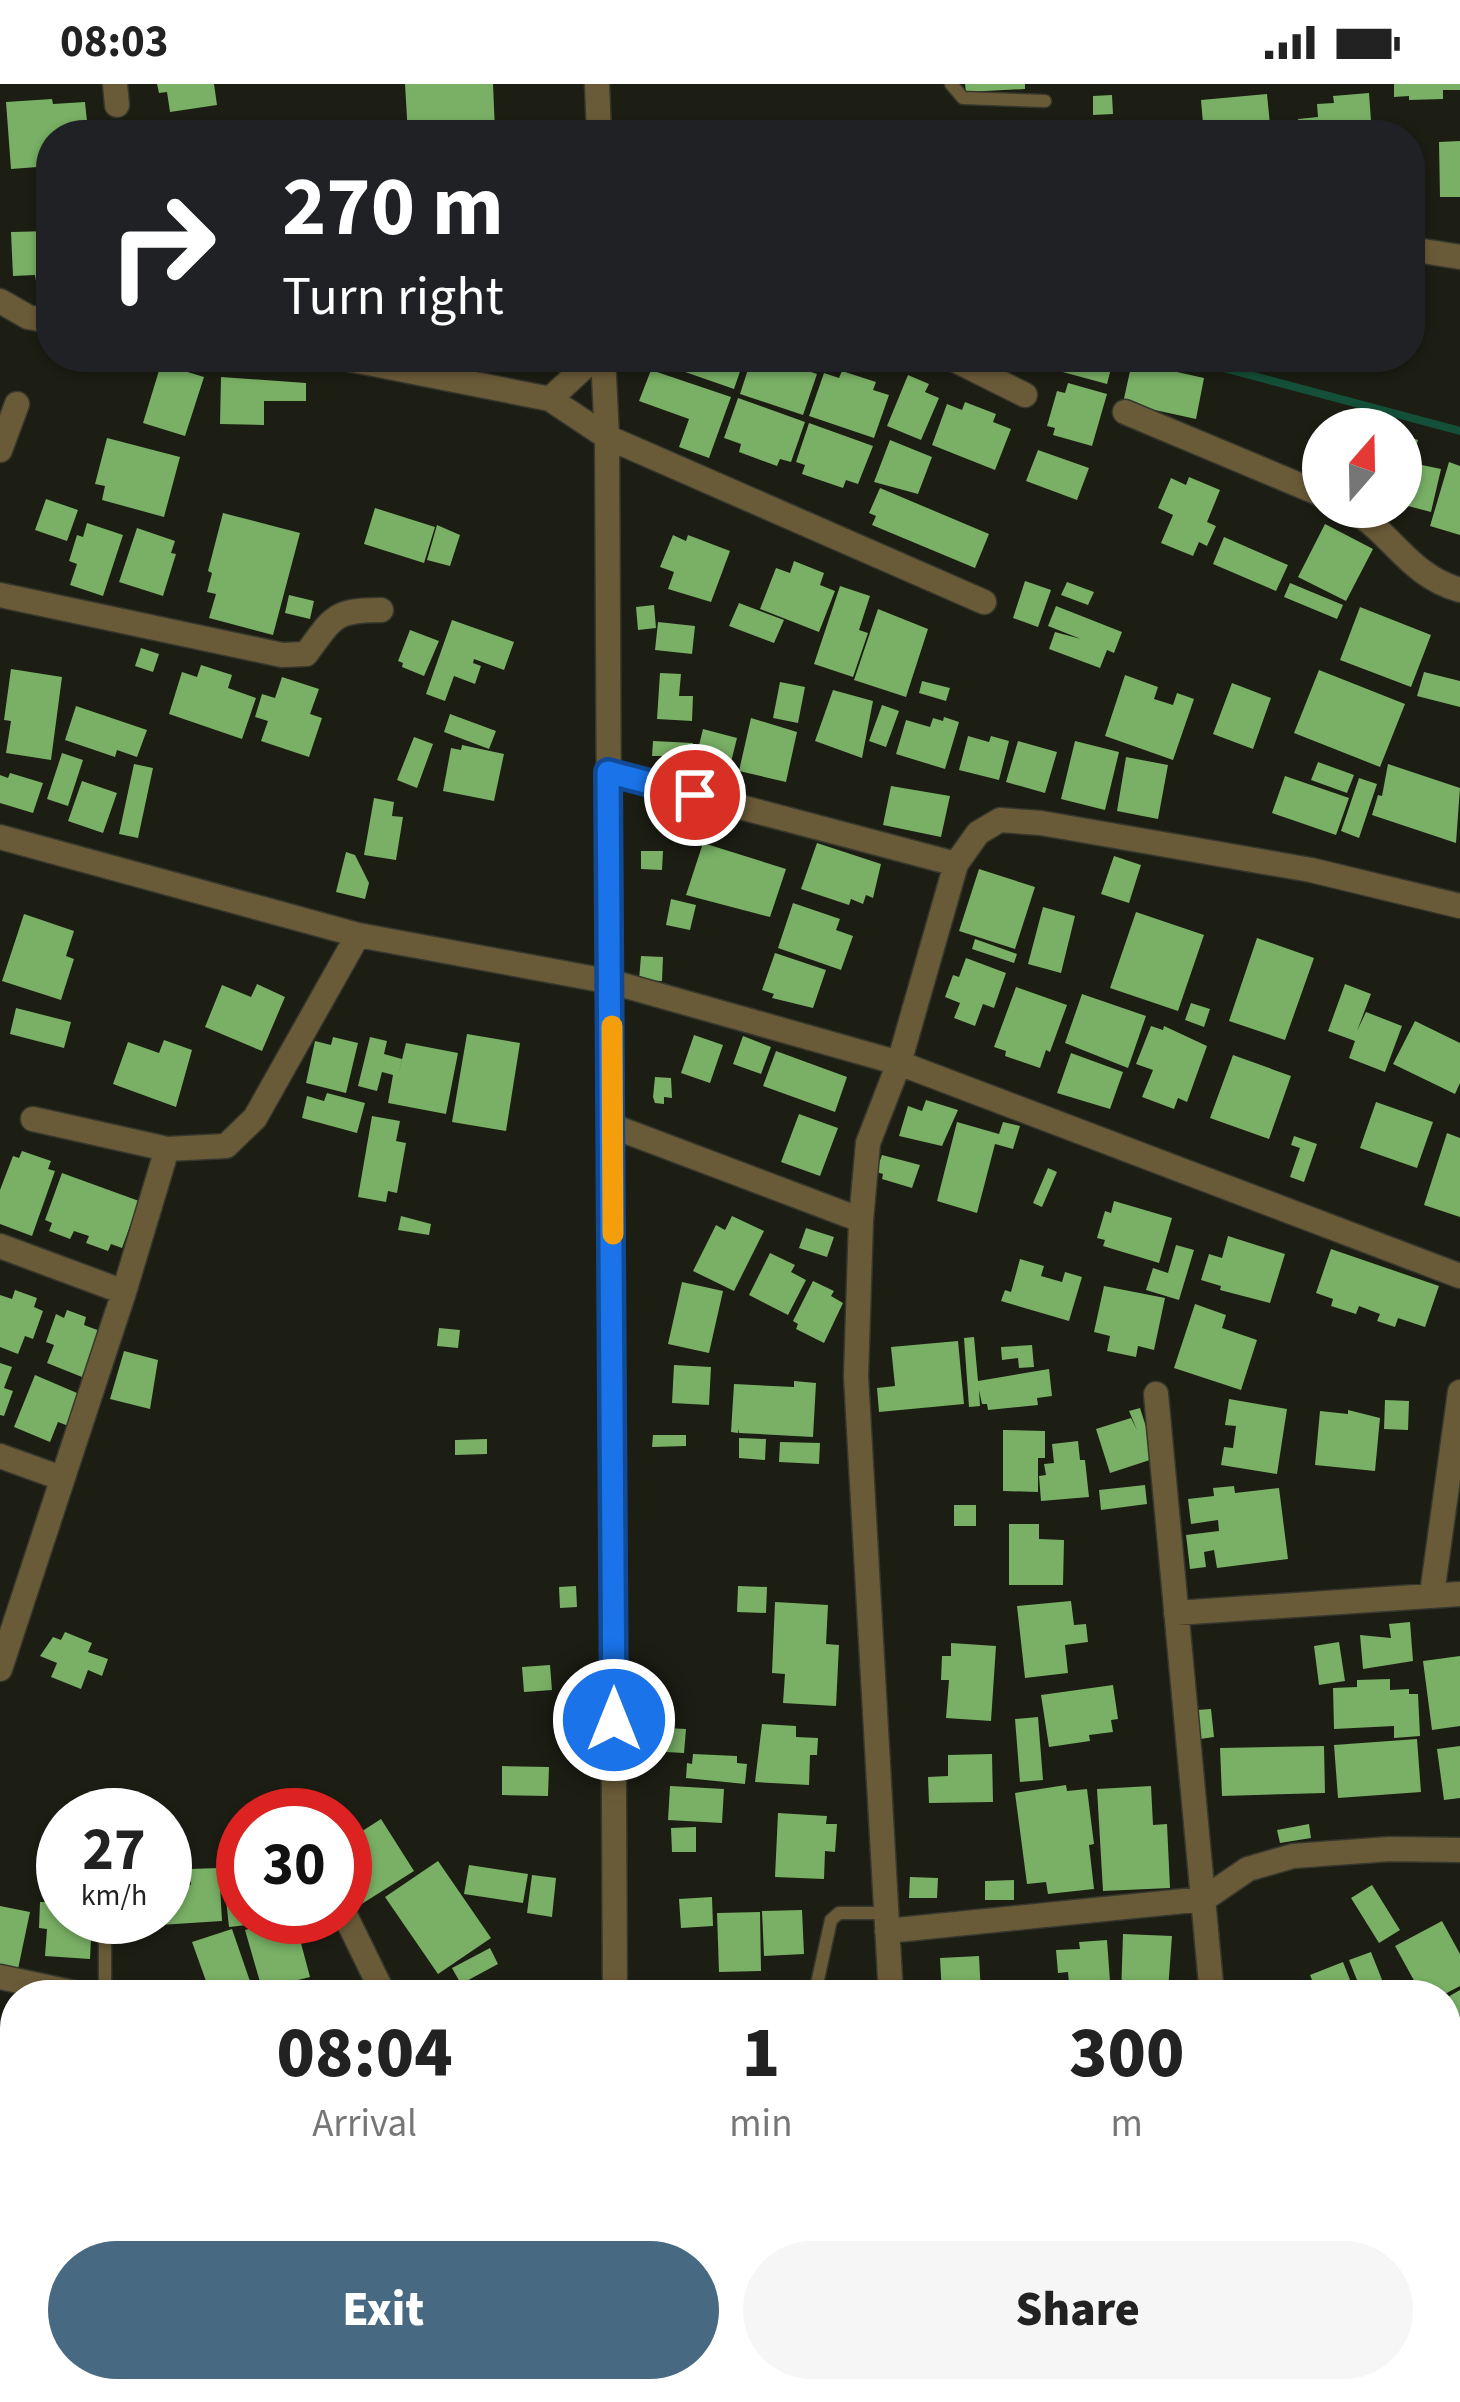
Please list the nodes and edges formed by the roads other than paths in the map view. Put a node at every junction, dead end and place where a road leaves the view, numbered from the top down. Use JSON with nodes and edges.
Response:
{"nodes":[{"id":1,"x":597,"y":84,"type":"edge"},
{"id":2,"x":951,"y":84,"type":"edge"},
{"id":3,"x":1045,"y":101,"type":"dead end"},
{"id":4,"x":598,"y":120,"type":"edge"},
{"id":5,"x":1425,"y":251,"type":"edge"},
{"id":6,"x":1460,"y":257,"type":"edge"},
{"id":7,"x":0,"y":301,"type":"edge"},
{"id":8,"x":36,"y":318,"type":"edge"},
{"id":9,"x":414,"y":372,"type":"edge"},
{"id":10,"x":582,"y":372,"type":"edge"},
{"id":11,"x":601,"y":372,"type":"edge"},
{"id":12,"x":979,"y":372,"type":"edge"},
{"id":13,"x":1025,"y":395,"type":"dead end"},
{"id":14,"x":550,"y":399,"type":"junction"},
{"id":15,"x":16,"y":404,"type":"dead end"},
{"id":16,"x":1125,"y":412,"type":"dead end"},
{"id":17,"x":608,"y":437,"type":"junction"},
{"id":18,"x":0,"y":450,"type":"edge"},
{"id":19,"x":1302,"y":486,"type":"edge"},
{"id":20,"x":1379,"y":528,"type":"edge"},
{"id":21,"x":1460,"y":590,"type":"edge"},
{"id":22,"x":0,"y":595,"type":"edge"},
{"id":23,"x":984,"y":602,"type":"dead end"},
{"id":24,"x":381,"y":610,"type":"dead end"},
{"id":25,"x":608,"y":772,"type":"junction"},
{"id":26,"x":0,"y":837,"type":"edge"},
{"id":27,"x":956,"y":864,"type":"junction"},
{"id":28,"x":1460,"y":906,"type":"edge"},
{"id":29,"x":358,"y":935,"type":"junction"},
{"id":30,"x":612,"y":982,"type":"junction"},
{"id":31,"x":899,"y":1063,"type":"junction"},
{"id":32,"x":33,"y":1119,"type":"dead end"},
{"id":33,"x":612,"y":1126,"type":"junction"},
{"id":34,"x":166,"y":1150,"type":"junction"},
{"id":35,"x":861,"y":1220,"type":"junction"},
{"id":36,"x":0,"y":1246,"type":"edge"},
{"id":37,"x":1460,"y":1276,"type":"edge"},
{"id":38,"x":124,"y":1292,"type":"junction"},
{"id":39,"x":1460,"y":1392,"type":"edge"},
{"id":40,"x":1156,"y":1394,"type":"dead end"},
{"id":41,"x":0,"y":1456,"type":"edge"},
{"id":42,"x":61,"y":1478,"type":"junction"},
{"id":43,"x":1432,"y":1594,"type":"junction"},
{"id":44,"x":1460,"y":1594,"type":"edge"},
{"id":45,"x":1176,"y":1613,"type":"junction"},
{"id":46,"x":1,"y":1661,"type":"edge"},
{"id":47,"x":1460,"y":1850,"type":"edge"},
{"id":48,"x":1204,"y":1899,"type":"junction"},
{"id":49,"x":886,"y":1922,"type":"junction"},
{"id":50,"x":106,"y":1944,"type":"edge"},
{"id":51,"x":359,"y":1944,"type":"edge"},
{"id":52,"x":105,"y":1980,"type":"edge"},
{"id":53,"x":377,"y":1980,"type":"edge"},
{"id":54,"x":615,"y":1980,"type":"edge"},
{"id":55,"x":817,"y":1980,"type":"edge"},
{"id":56,"x":890,"y":1980,"type":"edge"},
{"id":57,"x":1211,"y":1980,"type":"edge"}],
"edges":[{"from":1,"to":4,"type":"street"},
{"from":2,"to":3,"type":"lane"},
{"from":5,"to":6,"type":"street"},
{"from":7,"to":8,"type":"street"},
{"from":9,"to":14,"type":"street"},
{"from":10,"to":14,"type":"street"},
{"from":11,"to":17,"type":"street"},
{"from":12,"to":13,"type":"street"},
{"from":14,"to":17,"type":"street"},
{"from":15,"to":18,"type":"street"},
{"from":16,"to":19,"type":"street"},
{"from":17,"to":23,"type":"street"},
{"from":17,"to":25,"type":"street"},
{"from":20,"to":21,"type":"street"},
{"from":22,"to":24,"type":"street"},
{"from":25,"to":27,"type":"street"},
{"from":25,"to":30,"type":"street"},
{"from":26,"to":29,"type":"street"},
{"from":27,"to":28,"type":"street"},
{"from":27,"to":31,"type":"street"},
{"from":29,"to":30,"type":"street"},
{"from":29,"to":34,"type":"street"},
{"from":30,"to":31,"type":"street"},
{"from":30,"to":33,"type":"street"},
{"from":31,"to":35,"type":"street"},
{"from":31,"to":37,"type":"street"},
{"from":32,"to":34,"type":"street"},
{"from":33,"to":35,"type":"street"},
{"from":33,"to":54,"type":"street"},
{"from":34,"to":38,"type":"street"},
{"from":35,"to":49,"type":"street"},
{"from":36,"to":38,"type":"street"},
{"from":38,"to":42,"type":"street"},
{"from":39,"to":43,"type":"street"},
{"from":40,"to":45,"type":"street"},
{"from":41,"to":42,"type":"street"},
{"from":42,"to":46,"type":"street"},
{"from":43,"to":44,"type":"street"},
{"from":43,"to":45,"type":"street"},
{"from":45,"to":48,"type":"street"},
{"from":47,"to":48,"type":"street"},
{"from":48,"to":49,"type":"street"},
{"from":48,"to":57,"type":"street"},
{"from":49,"to":55,"type":"lane"},
{"from":49,"to":56,"type":"street"},
{"from":50,"to":52,"type":"lane"},
{"from":51,"to":53,"type":"street"}]}
